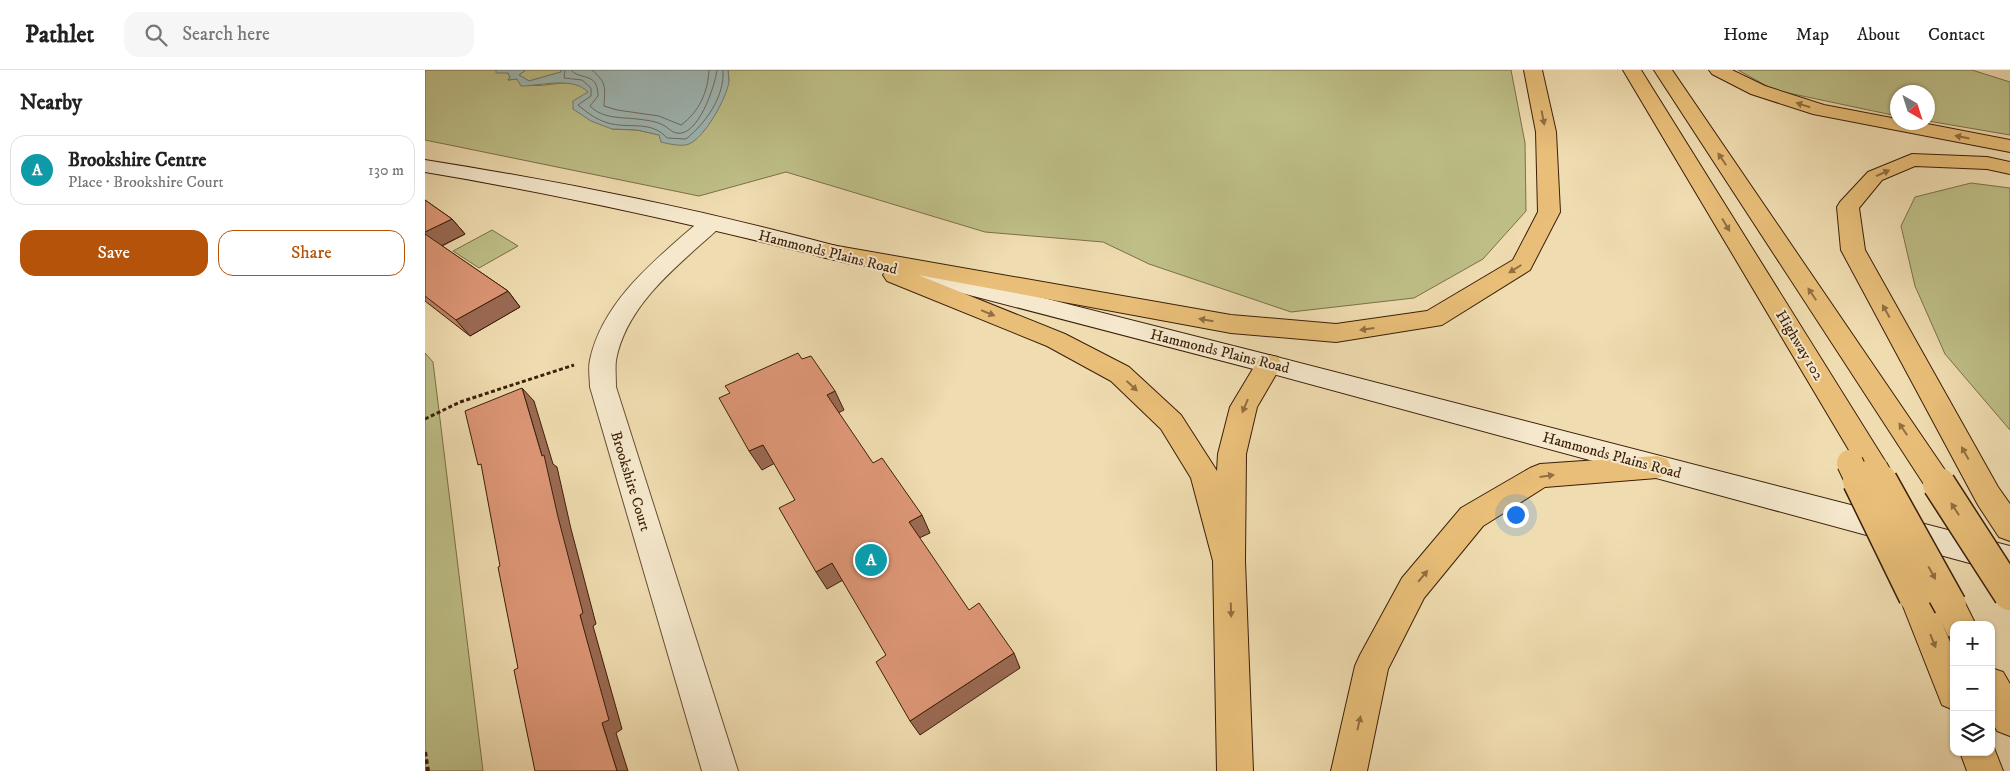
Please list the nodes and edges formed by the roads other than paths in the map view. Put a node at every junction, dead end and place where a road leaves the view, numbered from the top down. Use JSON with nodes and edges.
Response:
{"nodes":[{"id":1,"x":1533,"y":70,"type":"edge"},
{"id":2,"x":1632,"y":70,"type":"edge"},
{"id":3,"x":1663,"y":70,"type":"edge"},
{"id":4,"x":1718,"y":70,"type":"edge"},
{"id":5,"x":2010,"y":146,"type":"edge"},
{"id":6,"x":425,"y":166,"type":"edge"},
{"id":7,"x":2010,"y":168,"type":"edge"},
{"id":8,"x":711,"y":223,"type":"junction"},
{"id":9,"x":836,"y":253,"type":"junction"},
{"id":10,"x":1269,"y":364,"type":"junction"},
{"id":11,"x":1863,"y":466,"type":"junction"},
{"id":12,"x":1657,"y":467,"type":"junction"},
{"id":13,"x":2010,"y":528,"type":"edge"},
{"id":14,"x":2010,"y":560,"type":"edge"},
{"id":15,"x":1229,"y":561,"type":"junction"},
{"id":16,"x":2010,"y":594,"type":"edge"},
{"id":17,"x":1955,"y":615,"type":"edge"},
{"id":18,"x":1950,"y":683,"type":"edge"},
{"id":19,"x":1995,"y":691,"type":"edge"},
{"id":20,"x":2010,"y":719,"type":"edge"},
{"id":21,"x":1979,"y":756,"type":"edge"},
{"id":22,"x":720,"y":771,"type":"edge"},
{"id":23,"x":1235,"y":771,"type":"edge"},
{"id":24,"x":1349,"y":771,"type":"edge"},
{"id":25,"x":1985,"y":771,"type":"edge"}],
"edges":[{"from":1,"to":9,"type":"highway","one_way":true},
{"from":2,"to":11,"type":"highway","name":"Highway 102","one_way":true},
{"from":16,"to":3,"type":"highway","one_way":true,"bridge":true},
{"from":5,"to":4,"type":"highway","one_way":true},
{"from":6,"to":8,"type":"main road","name":"Hammonds Plains Road"},
{"from":13,"to":7,"type":"highway","one_way":true},
{"from":8,"to":9,"type":"main road","name":"Hammonds Plains Road"},
{"from":8,"to":22,"type":"main road","name":"Brookshire Court"},
{"from":9,"to":10,"type":"main road","name":"Hammonds Plains Road"},
{"from":9,"to":15,"type":"highway","one_way":true},
{"from":10,"to":12,"type":"main road","name":"Hammonds Plains Road"},
{"from":10,"to":15,"type":"highway","one_way":true},
{"from":11,"to":17,"type":"highway","name":"Highway 102","one_way":true,"bridge":true},
{"from":11,"to":18,"type":"highway","one_way":true,"bridge":true},
{"from":12,"to":14,"type":"main road","name":"Hammonds Plains Road"},
{"from":24,"to":12,"type":"highway","one_way":true},
{"from":15,"to":23,"type":"highway","one_way":true},
{"from":19,"to":20,"type":"highway"},
{"from":21,"to":25,"type":"highway"}]}
